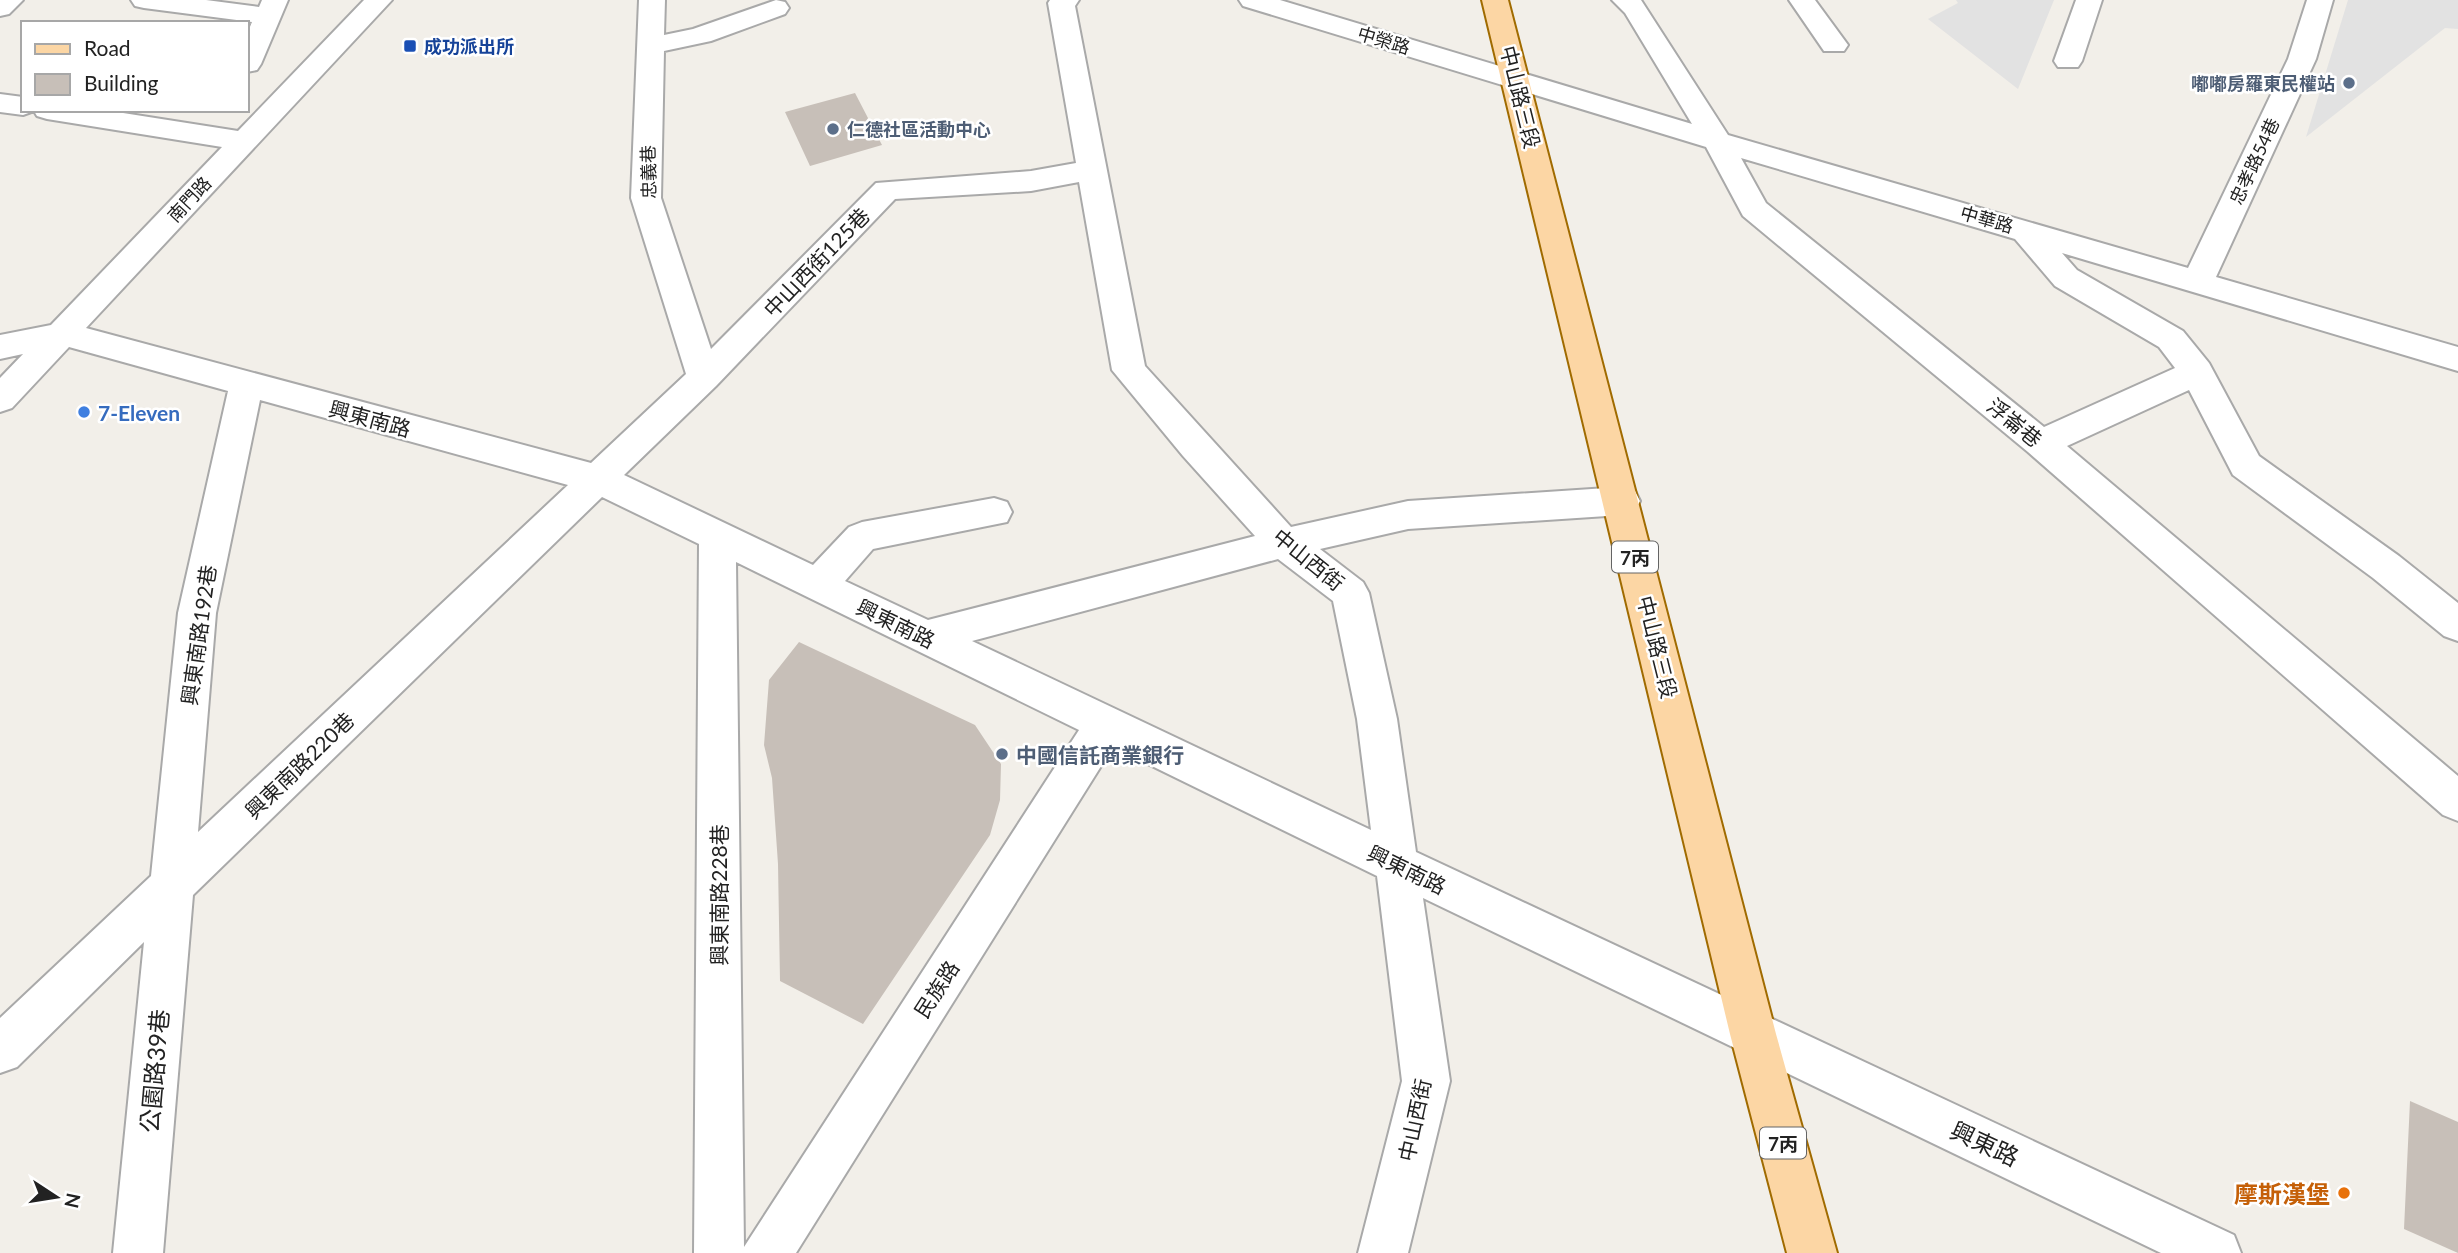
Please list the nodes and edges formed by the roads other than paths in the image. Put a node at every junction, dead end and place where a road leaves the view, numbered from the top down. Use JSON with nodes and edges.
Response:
{"nodes":[{"id":1,"x":10,"y":0,"type":"edge"},
{"id":2,"x":144,"y":0,"type":"edge"},
{"id":3,"x":379,"y":0,"type":"edge"},
{"id":4,"x":652,"y":0,"type":"edge"},
{"id":5,"x":1252,"y":0,"type":"edge"},
{"id":6,"x":1495,"y":0,"type":"edge"},
{"id":7,"x":1625,"y":0,"type":"edge"},
{"id":8,"x":1802,"y":0,"type":"edge"},
{"id":9,"x":2089,"y":0,"type":"edge"},
{"id":10,"x":2320,"y":0,"type":"edge"},
{"id":11,"x":1062,"y":1,"type":"edge"},
{"id":12,"x":0,"y":8,"type":"edge"},
{"id":13,"x":271,"y":8,"type":"edge"},
{"id":14,"x":776,"y":8,"type":"dead end"},
{"id":15,"x":1834,"y":45,"type":"dead end"},
{"id":16,"x":650,"y":46,"type":"junction"},
{"id":17,"x":2068,"y":61,"type":"dead end"},
{"id":18,"x":248,"y":62,"type":"edge"},
{"id":19,"x":1517,"y":80,"type":"junction"},
{"id":20,"x":0,"y":103,"type":"edge"},
{"id":21,"x":21,"y":106,"type":"edge"},
{"id":22,"x":60,"y":112,"type":"edge"},
{"id":23,"x":236,"y":112,"type":"edge"},
{"id":24,"x":242,"y":141,"type":"junction"},
{"id":25,"x":1717,"y":141,"type":"junction"},
{"id":26,"x":1092,"y":170,"type":"junction"},
{"id":27,"x":2024,"y":230,"type":"junction"},
{"id":28,"x":2199,"y":280,"type":"junction"},
{"id":29,"x":64,"y":334,"type":"junction"},
{"id":30,"x":0,"y":347,"type":"edge"},
{"id":31,"x":2458,"y":359,"type":"edge"},
{"id":32,"x":2197,"y":372,"type":"junction"},
{"id":33,"x":704,"y":377,"type":"junction"},
{"id":34,"x":246,"y":384,"type":"junction"},
{"id":35,"x":0,"y":399,"type":"edge"},
{"id":36,"x":2040,"y":443,"type":"junction"},
{"id":37,"x":598,"y":479,"type":"junction"},
{"id":38,"x":1622,"y":501,"type":"junction"},
{"id":39,"x":995,"y":512,"type":"dead end"},
{"id":40,"x":717,"y":536,"type":"junction"},
{"id":41,"x":1284,"y":542,"type":"junction"},
{"id":42,"x":818,"y":585,"type":"junction"},
{"id":43,"x":2458,"y":625,"type":"edge"},
{"id":44,"x":925,"y":637,"type":"junction"},
{"id":45,"x":1105,"y":724,"type":"junction"},
{"id":46,"x":2458,"y":802,"type":"edge"},
{"id":47,"x":1397,"y":864,"type":"junction"},
{"id":48,"x":170,"y":888,"type":"junction"},
{"id":49,"x":1753,"y":1034,"type":"junction"},
{"id":50,"x":0,"y":1050,"type":"edge"},
{"id":51,"x":138,"y":1253,"type":"edge"},
{"id":52,"x":719,"y":1253,"type":"edge"},
{"id":53,"x":767,"y":1253,"type":"edge"},
{"id":54,"x":1382,"y":1253,"type":"edge"},
{"id":55,"x":1812,"y":1253,"type":"edge"},
{"id":56,"x":2216,"y":1253,"type":"edge"}],
"edges":[{"from":1,"to":12,"type":"street"},
{"from":2,"to":13,"type":"street"},
{"from":3,"to":24,"type":"street","name":"南門路"},
{"from":4,"to":16,"type":"street","name":"忠義巷"},
{"from":5,"to":19,"type":"street","name":"中榮路"},
{"from":6,"to":19,"type":"main road","name":"中山路三段","number":"7丙"},
{"from":7,"to":25,"type":"street","name":"浮崙巷"},
{"from":8,"to":15,"type":"street"},
{"from":9,"to":17,"type":"street"},
{"from":10,"to":28,"type":"street","name":"忠孝路54巷"},
{"from":11,"to":26,"type":"street","name":"中山西街"},
{"from":13,"to":18,"type":"street"},
{"from":14,"to":16,"type":"street"},
{"from":16,"to":33,"type":"street","name":"忠義巷"},
{"from":19,"to":25,"type":"street","name":"中華路"},
{"from":19,"to":38,"type":"main road","name":"中山路三段","number":"7丙"},
{"from":20,"to":21,"type":"street"},
{"from":22,"to":24,"type":"street"},
{"from":23,"to":24,"type":"street"},
{"from":24,"to":29,"type":"street","name":"南門路"},
{"from":25,"to":27,"type":"street","name":"中華路"},
{"from":25,"to":36,"type":"street","name":"浮崙巷"},
{"from":26,"to":33,"type":"street","name":"中山西街125巷"},
{"from":26,"to":41,"type":"street","name":"中山西街"},
{"from":27,"to":28,"type":"street","name":"中華路"},
{"from":27,"to":32,"type":"street"},
{"from":28,"to":31,"type":"street","name":"中華路"},
{"from":29,"to":30,"type":"street","name":"興東南路"},
{"from":29,"to":34,"type":"street","name":"興東南路"},
{"from":29,"to":35,"type":"street","name":"南門路"},
{"from":32,"to":36,"type":"street"},
{"from":32,"to":43,"type":"street"},
{"from":33,"to":37,"type":"street","name":"中山西街125巷"},
{"from":34,"to":37,"type":"street","name":"興東南路"},
{"from":34,"to":48,"type":"street","name":"興東南路192巷"},
{"from":36,"to":46,"type":"street","name":"浮崙巷"},
{"from":37,"to":40,"type":"street","name":"興東南路"},
{"from":37,"to":48,"type":"street","name":"興東南路220巷"},
{"from":38,"to":41,"type":"street"},
{"from":38,"to":49,"type":"main road","name":"中山路三段","number":"7丙"},
{"from":39,"to":42,"type":"street"},
{"from":40,"to":42,"type":"street","name":"興東南路"},
{"from":40,"to":52,"type":"street","name":"興東南路228巷"},
{"from":41,"to":44,"type":"street"},
{"from":41,"to":47,"type":"street","name":"中山西街"},
{"from":42,"to":44,"type":"street","name":"興東南路"},
{"from":44,"to":45,"type":"street","name":"興東南路"},
{"from":45,"to":47,"type":"street","name":"興東南路"},
{"from":45,"to":53,"type":"street","name":"民族路"},
{"from":47,"to":49,"type":"street","name":"興東南路"},
{"from":47,"to":54,"type":"street","name":"中山西街"},
{"from":48,"to":50,"type":"street","name":"興東南路220巷"},
{"from":48,"to":51,"type":"street","name":"公園路39巷"},
{"from":49,"to":55,"type":"main road","name":"中山路三段","number":"7丙"},
{"from":49,"to":56,"type":"street","name":"興東路"}]}
